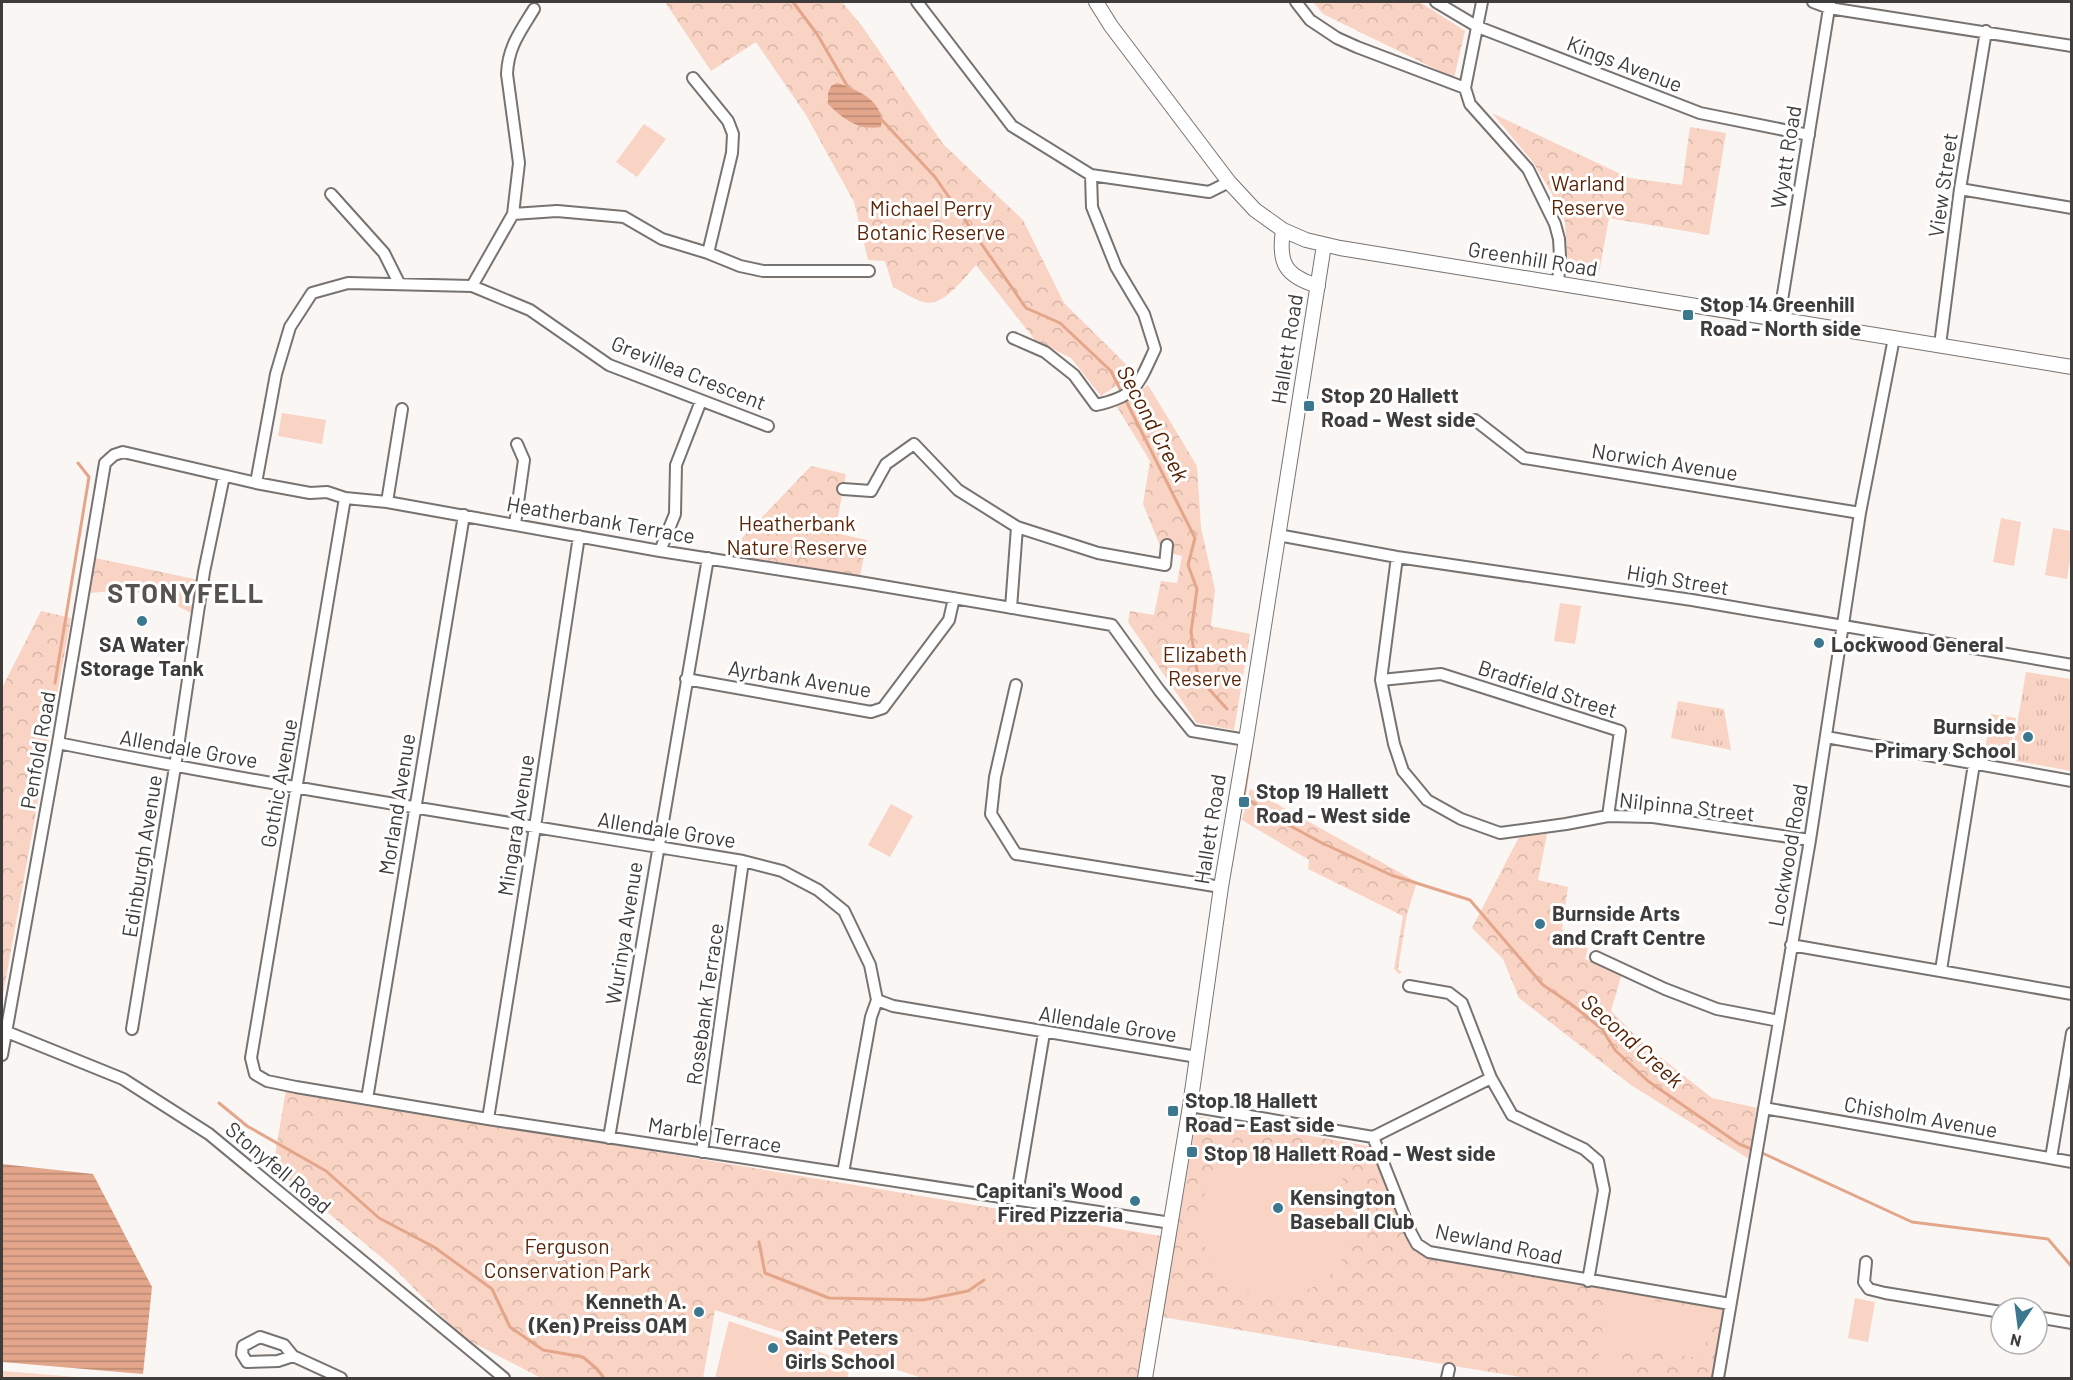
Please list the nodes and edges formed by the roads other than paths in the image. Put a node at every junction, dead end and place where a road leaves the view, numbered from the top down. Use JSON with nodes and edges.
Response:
{"nodes":[{"id":1,"x":917,"y":2,"type":"edge"},
{"id":2,"x":1096,"y":2,"type":"edge"},
{"id":3,"x":1296,"y":2,"type":"edge"},
{"id":4,"x":1436,"y":2,"type":"edge"},
{"id":5,"x":1482,"y":2,"type":"edge"},
{"id":6,"x":1813,"y":2,"type":"edge"},
{"id":7,"x":1829,"y":5,"type":"edge"},
{"id":8,"x":534,"y":9,"type":"dead end"},
{"id":9,"x":1478,"y":27,"type":"junction"},
{"id":10,"x":1986,"y":32,"type":"junction"},
{"id":11,"x":2072,"y":46,"type":"edge"},
{"id":12,"x":693,"y":78,"type":"dead end"},
{"id":13,"x":1465,"y":88,"type":"junction"},
{"id":14,"x":1809,"y":135,"type":"junction"},
{"id":15,"x":1091,"y":175,"type":"junction"},
{"id":16,"x":1229,"y":182,"type":"junction"},
{"id":17,"x":1960,"y":189,"type":"junction"},
{"id":18,"x":331,"y":194,"type":"dead end"},
{"id":19,"x":2072,"y":208,"type":"edge"},
{"id":20,"x":513,"y":214,"type":"junction"},
{"id":21,"x":1283,"y":230,"type":"junction"},
{"id":22,"x":1324,"y":245,"type":"junction"},
{"id":23,"x":708,"y":253,"type":"junction"},
{"id":24,"x":869,"y":272,"type":"dead end"},
{"id":25,"x":399,"y":283,"type":"junction"},
{"id":26,"x":1558,"y":283,"type":"junction"},
{"id":27,"x":472,"y":286,"type":"junction"},
{"id":28,"x":1318,"y":286,"type":"junction"},
{"id":29,"x":1779,"y":319,"type":"junction"},
{"id":30,"x":1013,"y":338,"type":"dead end"},
{"id":31,"x":1894,"y":338,"type":"junction"},
{"id":32,"x":1940,"y":345,"type":"junction"},
{"id":33,"x":2072,"y":367,"type":"edge"},
{"id":34,"x":701,"y":401,"type":"junction"},
{"id":35,"x":402,"y":409,"type":"dead end"},
{"id":36,"x":1475,"y":420,"type":"dead end"},
{"id":37,"x":768,"y":426,"type":"dead end"},
{"id":38,"x":517,"y":444,"type":"dead end"},
{"id":39,"x":114,"y":455,"type":"joint"},
{"id":40,"x":224,"y":476,"type":"junction"},
{"id":41,"x":256,"y":483,"type":"junction"},
{"id":42,"x":843,"y":489,"type":"dead end"},
{"id":43,"x":345,"y":498,"type":"junction"},
{"id":44,"x":387,"y":502,"type":"junction"},
{"id":45,"x":1860,"y":513,"type":"junction"},
{"id":46,"x":464,"y":515,"type":"junction"},
{"id":47,"x":515,"y":524,"type":"junction"},
{"id":48,"x":1017,"y":527,"type":"junction"},
{"id":49,"x":1278,"y":535,"type":"junction"},
{"id":50,"x":579,"y":536,"type":"junction"},
{"id":51,"x":1167,"y":545,"type":"dead end"},
{"id":52,"x":660,"y":551,"type":"junction"},
{"id":53,"x":1397,"y":557,"type":"junction"},
{"id":54,"x":708,"y":558,"type":"junction"},
{"id":55,"x":954,"y":598,"type":"junction"},
{"id":56,"x":1011,"y":608,"type":"junction"},
{"id":57,"x":1843,"y":625,"type":"junction"},
{"id":58,"x":2072,"y":665,"type":"edge"},
{"id":59,"x":686,"y":679,"type":"junction"},
{"id":60,"x":1381,"y":680,"type":"junction"},
{"id":61,"x":1016,"y":685,"type":"dead end"},
{"id":62,"x":1826,"y":737,"type":"junction"},
{"id":63,"x":1246,"y":740,"type":"junction"},
{"id":64,"x":58,"y":743,"type":"junction"},
{"id":65,"x":1974,"y":764,"type":"junction"},
{"id":66,"x":176,"y":767,"type":"junction"},
{"id":67,"x":2072,"y":781,"type":"edge"},
{"id":68,"x":297,"y":788,"type":"junction"},
{"id":69,"x":415,"y":808,"type":"junction"},
{"id":70,"x":1608,"y":816,"type":"junction"},
{"id":71,"x":535,"y":827,"type":"junction"},
{"id":72,"x":1810,"y":840,"type":"junction"},
{"id":73,"x":657,"y":848,"type":"junction"},
{"id":74,"x":743,"y":861,"type":"junction"},
{"id":75,"x":1221,"y":887,"type":"junction"},
{"id":76,"x":1791,"y":945,"type":"junction"},
{"id":77,"x":1596,"y":957,"type":"dead end"},
{"id":78,"x":1941,"y":970,"type":"junction"},
{"id":79,"x":1409,"y":986,"type":"dead end"},
{"id":80,"x":2072,"y":994,"type":"edge"},
{"id":81,"x":877,"y":1000,"type":"junction"},
{"id":82,"x":1779,"y":1021,"type":"junction"},
{"id":83,"x":132,"y":1029,"type":"dead end"},
{"id":84,"x":4,"y":1030,"type":"edge"},
{"id":85,"x":1044,"y":1033,"type":"junction"},
{"id":86,"x":2072,"y":1034,"type":"edge"},
{"id":87,"x":2,"y":1054,"type":"edge"},
{"id":88,"x":1197,"y":1057,"type":"junction"},
{"id":89,"x":255,"y":1074,"type":"joint"},
{"id":90,"x":1491,"y":1078,"type":"junction"},
{"id":91,"x":367,"y":1099,"type":"junction"},
{"id":92,"x":1190,"y":1106,"type":"junction"},
{"id":93,"x":1764,"y":1108,"type":"junction"},
{"id":94,"x":488,"y":1119,"type":"junction"},
{"id":95,"x":1373,"y":1137,"type":"junction"},
{"id":96,"x":609,"y":1138,"type":"junction"},
{"id":97,"x":702,"y":1152,"type":"junction"},
{"id":98,"x":2051,"y":1158,"type":"junction"},
{"id":99,"x":2072,"y":1162,"type":"edge"},
{"id":100,"x":843,"y":1173,"type":"junction"},
{"id":101,"x":1016,"y":1200,"type":"junction"},
{"id":102,"x":1172,"y":1223,"type":"junction"},
{"id":103,"x":1866,"y":1262,"type":"dead end"},
{"id":104,"x":1588,"y":1281,"type":"junction"},
{"id":105,"x":1730,"y":1304,"type":"junction"},
{"id":106,"x":1989,"y":1310,"type":"edge"},
{"id":107,"x":2049,"y":1319,"type":"edge"},
{"id":108,"x":2072,"y":1323,"type":"edge"},
{"id":109,"x":293,"y":1356,"type":"dead end"},
{"id":110,"x":490,"y":1374,"type":"edge"},
{"id":111,"x":341,"y":1378,"type":"edge"},
{"id":112,"x":504,"y":1378,"type":"edge"},
{"id":113,"x":1145,"y":1378,"type":"edge"},
{"id":114,"x":1718,"y":1378,"type":"edge"}],
"edges":[{"from":1,"to":15,"type":"street"},
{"from":2,"to":16,"type":"main road","name":"Greenhill Road"},
{"from":3,"to":13,"type":"street"},
{"from":4,"to":9,"type":"street","name":"Kings Avenue"},
{"from":5,"to":9,"type":"street"},
{"from":6,"to":7,"type":"street"},
{"from":7,"to":10,"type":"street"},
{"from":7,"to":14,"type":"street","name":"Wyatt Road"},
{"from":8,"to":20,"type":"street"},
{"from":9,"to":13,"type":"street"},
{"from":9,"to":14,"type":"street","name":"Kings Avenue"},
{"from":10,"to":11,"type":"street"},
{"from":10,"to":17,"type":"street","name":"View Street"},
{"from":12,"to":23,"type":"street"},
{"from":13,"to":26,"type":"street"},
{"from":14,"to":29,"type":"street","name":"Wyatt Road"},
{"from":15,"to":16,"type":"street"},
{"from":15,"to":30,"type":"street"},
{"from":16,"to":21,"type":"main road","name":"Greenhill Road"},
{"from":17,"to":19,"type":"street"},
{"from":17,"to":32,"type":"street","name":"View Street"},
{"from":18,"to":25,"type":"street"},
{"from":20,"to":23,"type":"street"},
{"from":20,"to":27,"type":"street"},
{"from":21,"to":22,"type":"main road","name":"Greenhill Road"},
{"from":21,"to":28,"type":"main road","name":"Hallett Road"},
{"from":22,"to":26,"type":"main road","name":"Greenhill Road"},
{"from":22,"to":28,"type":"main road","name":"Hallett Road"},
{"from":23,"to":24,"type":"street"},
{"from":25,"to":27,"type":"street","name":"Grevillea Crescent"},
{"from":25,"to":41,"type":"street","name":"Grevillea Crescent"},
{"from":26,"to":29,"type":"main road","name":"Greenhill Road"},
{"from":27,"to":34,"type":"street","name":"Grevillea Crescent"},
{"from":28,"to":49,"type":"main road","name":"Hallett Road"},
{"from":29,"to":31,"type":"main road","name":"Greenhill Road"},
{"from":31,"to":32,"type":"main road","name":"Greenhill Road"},
{"from":31,"to":45,"type":"street","name":"Lockwood Road"},
{"from":32,"to":33,"type":"main road","name":"Greenhill Road"},
{"from":34,"to":37,"type":"street","name":"Grevillea Crescent"},
{"from":34,"to":52,"type":"street"},
{"from":35,"to":44,"type":"street"},
{"from":36,"to":45,"type":"street","name":"Norwich Avenue"},
{"from":38,"to":47,"type":"street"},
{"from":39,"to":40,"type":"street","name":"Heatherbank Terrace"},
{"from":39,"to":64,"type":"street","name":"Penfold Road"},
{"from":40,"to":41,"type":"street","name":"Heatherbank Terrace"},
{"from":40,"to":66,"type":"street","name":"Edinburgh Avenue"},
{"from":41,"to":43,"type":"street","name":"Heatherbank Terrace"},
{"from":42,"to":48,"type":"street"},
{"from":43,"to":44,"type":"street","name":"Heatherbank Terrace"},
{"from":43,"to":68,"type":"street","name":"Gothic Avenue"},
{"from":44,"to":46,"type":"street","name":"Heatherbank Terrace"},
{"from":45,"to":57,"type":"street","name":"Lockwood Road"},
{"from":46,"to":47,"type":"street","name":"Heatherbank Terrace"},
{"from":46,"to":69,"type":"street","name":"Morland Avenue"},
{"from":47,"to":50,"type":"street","name":"Heatherbank Terrace"},
{"from":48,"to":51,"type":"street"},
{"from":48,"to":56,"type":"street"},
{"from":49,"to":53,"type":"street","name":"High Street"},
{"from":49,"to":63,"type":"main road","name":"Hallett Road"},
{"from":50,"to":52,"type":"street","name":"Heatherbank Terrace"},
{"from":50,"to":71,"type":"street","name":"Mingara Avenue"},
{"from":52,"to":54,"type":"street","name":"Heatherbank Terrace"},
{"from":53,"to":57,"type":"street","name":"High Street"},
{"from":53,"to":60,"type":"street","name":"Nilpinna Street"},
{"from":54,"to":55,"type":"street","name":"Heatherbank Terrace"},
{"from":54,"to":59,"type":"street","name":"Wurinya Avenue"},
{"from":55,"to":56,"type":"street","name":"Heatherbank Terrace"},
{"from":55,"to":59,"type":"street","name":"Ayrbank Avenue"},
{"from":56,"to":63,"type":"street","name":"Heatherbank Terrace"},
{"from":57,"to":58,"type":"street","name":"High Street"},
{"from":57,"to":62,"type":"street","name":"Lockwood Road"},
{"from":59,"to":73,"type":"street","name":"Wurinya Avenue"},
{"from":60,"to":70,"type":"street","name":"Nilpinna Street"},
{"from":60,"to":70,"type":"street","name":"Bradfield Street"},
{"from":61,"to":75,"type":"street"},
{"from":62,"to":65,"type":"street"},
{"from":62,"to":72,"type":"street","name":"Lockwood Road"},
{"from":63,"to":75,"type":"main road","name":"Hallett Road"},
{"from":64,"to":66,"type":"street","name":"Allendale Grove"},
{"from":64,"to":84,"type":"street","name":"Penfold Road"},
{"from":65,"to":67,"type":"street"},
{"from":65,"to":78,"type":"street"},
{"from":66,"to":68,"type":"street","name":"Allendale Grove"},
{"from":66,"to":83,"type":"street","name":"Edinburgh Avenue"},
{"from":68,"to":69,"type":"street","name":"Allendale Grove"},
{"from":68,"to":89,"type":"street","name":"Gothic Avenue"},
{"from":69,"to":71,"type":"street","name":"Allendale Grove"},
{"from":69,"to":91,"type":"street","name":"Morland Avenue"},
{"from":70,"to":72,"type":"street","name":"Nilpinna Street"},
{"from":71,"to":73,"type":"street","name":"Allendale Grove"},
{"from":71,"to":94,"type":"street","name":"Mingara Avenue"},
{"from":72,"to":76,"type":"street","name":"Lockwood Road"},
{"from":73,"to":74,"type":"street","name":"Allendale Grove"},
{"from":73,"to":96,"type":"street","name":"Wurinya Avenue"},
{"from":74,"to":81,"type":"street","name":"Allendale Grove"},
{"from":74,"to":97,"type":"street","name":"Rosebank Terrace"},
{"from":75,"to":88,"type":"main road","name":"Hallett Road"},
{"from":76,"to":78,"type":"street"},
{"from":76,"to":82,"type":"street","name":"Lockwood Road"},
{"from":77,"to":82,"type":"street"},
{"from":78,"to":80,"type":"street"},
{"from":79,"to":90,"type":"street"},
{"from":81,"to":85,"type":"street","name":"Allendale Grove"},
{"from":81,"to":100,"type":"street"},
{"from":82,"to":93,"type":"street","name":"Lockwood Road"},
{"from":84,"to":87,"type":"street","name":"Penfold Road"},
{"from":84,"to":110,"type":"street","name":"Stonyfell Road"},
{"from":85,"to":88,"type":"street","name":"Allendale Grove"},
{"from":85,"to":101,"type":"street"},
{"from":86,"to":98,"type":"street"},
{"from":88,"to":92,"type":"main road","name":"Hallett Road"},
{"from":89,"to":91,"type":"street","name":"Marble Terrace"},
{"from":90,"to":95,"type":"street"},
{"from":90,"to":104,"type":"street"},
{"from":91,"to":94,"type":"street","name":"Marble Terrace"},
{"from":92,"to":95,"type":"street"},
{"from":92,"to":102,"type":"main road","name":"Hallett Road"},
{"from":93,"to":98,"type":"street","name":"Chisholm Avenue"},
{"from":93,"to":105,"type":"street","name":"Lockwood Road"},
{"from":94,"to":96,"type":"street","name":"Marble Terrace"},
{"from":95,"to":104,"type":"street","name":"Newland Road"},
{"from":96,"to":97,"type":"street","name":"Marble Terrace"},
{"from":97,"to":100,"type":"street","name":"Marble Terrace"},
{"from":98,"to":99,"type":"street","name":"Chisholm Avenue"},
{"from":100,"to":101,"type":"street","name":"Marble Terrace"},
{"from":101,"to":102,"type":"street","name":"Marble Terrace"},
{"from":102,"to":113,"type":"main road","name":"Hallett Road"},
{"from":103,"to":106,"type":"street"},
{"from":104,"to":105,"type":"street","name":"Newland Road"},
{"from":105,"to":114,"type":"street","name":"Lockwood Road"},
{"from":107,"to":108,"type":"street"},
{"from":109,"to":111,"type":"street"},
{"from":110,"to":112,"type":"street","name":"Stonyfell Road"}]}
